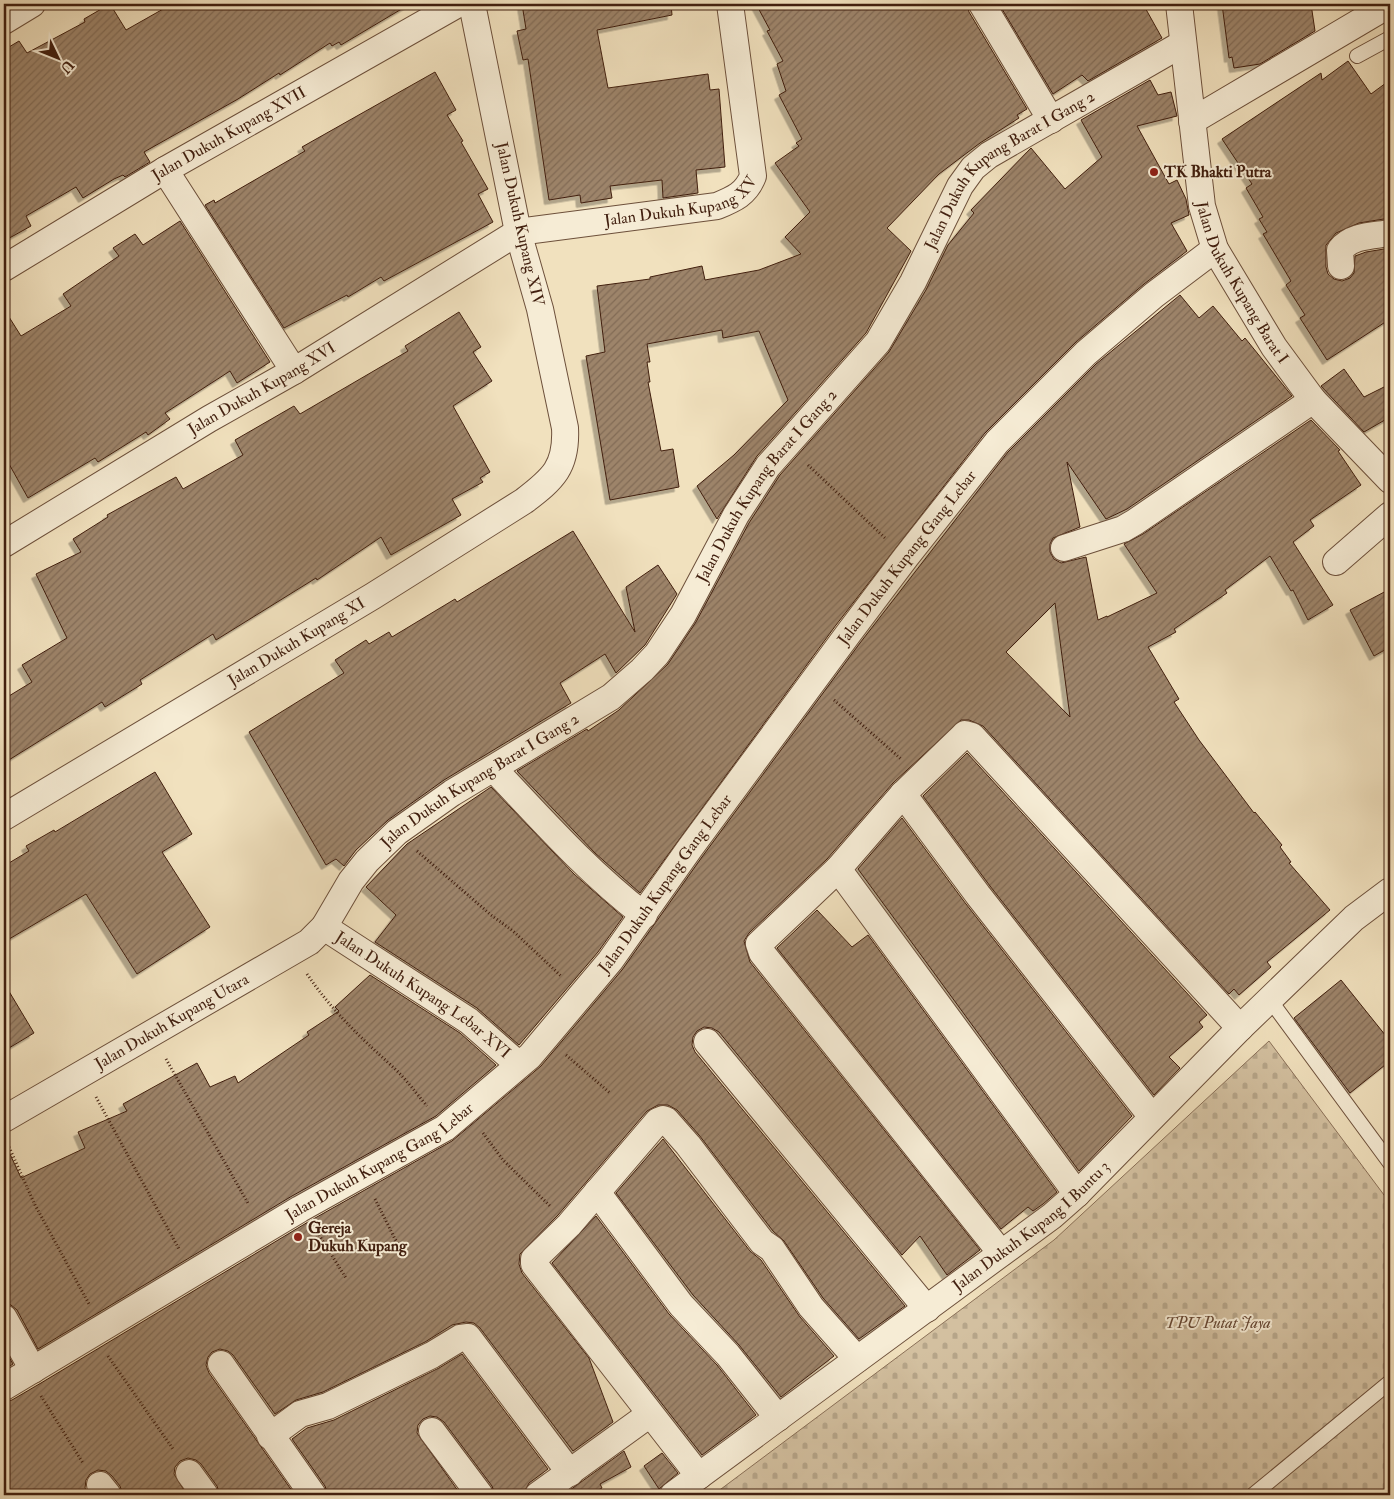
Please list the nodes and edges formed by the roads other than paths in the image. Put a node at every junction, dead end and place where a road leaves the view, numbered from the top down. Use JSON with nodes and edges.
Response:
{"nodes":[{"id":1,"x":32,"y":4,"type":"edge"},
{"id":2,"x":458,"y":4,"type":"edge"},
{"id":3,"x":472,"y":4,"type":"edge"},
{"id":4,"x":730,"y":4,"type":"edge"},
{"id":5,"x":982,"y":4,"type":"edge"},
{"id":6,"x":1179,"y":4,"type":"edge"},
{"id":7,"x":1390,"y":4,"type":"edge"},
{"id":8,"x":4,"y":21,"type":"edge"},
{"id":9,"x":1390,"y":38,"type":"edge"},
{"id":10,"x":1182,"y":44,"type":"junction"},
{"id":11,"x":1357,"y":56,"type":"dead end"},
{"id":12,"x":1051,"y":120,"type":"junction"},
{"id":13,"x":1192,"y":121,"type":"junction"},
{"id":14,"x":165,"y":170,"type":"junction"},
{"id":15,"x":518,"y":232,"type":"junction"},
{"id":16,"x":1390,"y":233,"type":"edge"},
{"id":17,"x":1215,"y":249,"type":"junction"},
{"id":18,"x":1341,"y":266,"type":"dead end"},
{"id":19,"x":4,"y":268,"type":"edge"},
{"id":20,"x":294,"y":371,"type":"junction"},
{"id":21,"x":1313,"y":400,"type":"junction"},
{"id":22,"x":566,"y":445,"type":"joint"},
{"id":23,"x":1386,"y":470,"type":"edge"},
{"id":24,"x":1390,"y":515,"type":"edge"},
{"id":25,"x":4,"y":544,"type":"edge"},
{"id":26,"x":1064,"y":548,"type":"dead end"},
{"id":27,"x":1336,"y":562,"type":"dead end"},
{"id":28,"x":494,"y":769,"type":"junction"},
{"id":29,"x":912,"y":786,"type":"junction"},
{"id":30,"x":4,"y":817,"type":"edge"},
{"id":31,"x":838,"y":869,"type":"junction"},
{"id":32,"x":1390,"y":891,"type":"edge"},
{"id":33,"x":644,"y":915,"type":"junction"},
{"id":34,"x":328,"y":921,"type":"junction"},
{"id":35,"x":1270,"y":1000,"type":"junction"},
{"id":36,"x":1240,"y":1028,"type":"junction"},
{"id":37,"x":707,"y":1042,"type":"dead end"},
{"id":38,"x":518,"y":1064,"type":"junction"},
{"id":39,"x":1152,"y":1118,"type":"junction"},
{"id":40,"x":6,"y":1131,"type":"edge"},
{"id":41,"x":1390,"y":1163,"type":"edge"},
{"id":42,"x":597,"y":1192,"type":"junction"},
{"id":43,"x":1077,"y":1194,"type":"junction"},
{"id":44,"x":1001,"y":1253,"type":"junction"},
{"id":45,"x":926,"y":1309,"type":"junction"},
{"id":46,"x":4,"y":1318,"type":"edge"},
{"id":47,"x":858,"y":1359,"type":"junction"},
{"id":48,"x":221,"y":1364,"type":"dead end"},
{"id":49,"x":30,"y":1371,"type":"junction"},
{"id":50,"x":1390,"y":1382,"type":"edge"},
{"id":51,"x":4,"y":1387,"type":"edge"},
{"id":52,"x":650,"y":1414,"type":"junction"},
{"id":53,"x":778,"y":1418,"type":"junction"},
{"id":54,"x":432,"y":1431,"type":"dead end"},
{"id":55,"x":270,"y":1436,"type":"junction"},
{"id":56,"x":190,"y":1472,"type":"road end"},
{"id":57,"x":570,"y":1472,"type":"junction"},
{"id":58,"x":699,"y":1476,"type":"junction"},
{"id":59,"x":205,"y":1495,"type":"edge"},
{"id":60,"x":313,"y":1495,"type":"edge"},
{"id":61,"x":480,"y":1495,"type":"edge"},
{"id":62,"x":538,"y":1495,"type":"edge"},
{"id":63,"x":673,"y":1495,"type":"edge"},
{"id":64,"x":1253,"y":1495,"type":"edge"}],
"edges":[{"from":1,"to":8,"type":"street"},
{"from":2,"to":14,"type":"street","name":"Jalan Dukuh Kupang XVII"},
{"from":3,"to":15,"type":"street","name":"Jalan Dukuh Kupang XIV"},
{"from":4,"to":15,"type":"street","name":"Jalan Dukuh Kupang XV"},
{"from":5,"to":12,"type":"street"},
{"from":6,"to":10,"type":"street","name":"Jalan Dukuh Kupang Barat I"},
{"from":7,"to":13,"type":"street"},
{"from":9,"to":11,"type":"lane"},
{"from":10,"to":12,"type":"street","name":"Jalan Dukuh Kupang Barat I Gang 2"},
{"from":10,"to":13,"type":"street","name":"Jalan Dukuh Kupang Barat I"},
{"from":12,"to":28,"type":"street","name":"Jalan Dukuh Kupang Barat I Gang 2"},
{"from":13,"to":17,"type":"street","name":"Jalan Dukuh Kupang Barat I"},
{"from":14,"to":19,"type":"street","name":"Jalan Dukuh Kupang XVII"},
{"from":14,"to":20,"type":"street"},
{"from":15,"to":20,"type":"street","name":"Jalan Dukuh Kupang XVI"},
{"from":15,"to":22,"type":"street","name":"Jalan Dukuh Kupang XIV"},
{"from":16,"to":18,"type":"street"},
{"from":17,"to":21,"type":"street","name":"Jalan Dukuh Kupang Barat I"},
{"from":17,"to":33,"type":"street","name":"Jalan Dukuh Kupang Gang Lebar"},
{"from":20,"to":25,"type":"street","name":"Jalan Dukuh Kupang XVI"},
{"from":21,"to":23,"type":"street","name":"Jalan Dukuh Kupang Barat I"},
{"from":21,"to":26,"type":"street"},
{"from":22,"to":30,"type":"street","name":"Jalan Dukuh Kupang XI"},
{"from":24,"to":27,"type":"street"},
{"from":28,"to":33,"type":"street"},
{"from":28,"to":34,"type":"street","name":"Jalan Dukuh Kupang Barat I Gang 2"},
{"from":29,"to":31,"type":"street"},
{"from":29,"to":36,"type":"street"},
{"from":29,"to":39,"type":"street"},
{"from":31,"to":43,"type":"street"},
{"from":31,"to":44,"type":"street"},
{"from":32,"to":35,"type":"street","name":"Jalan Dukuh Kupang I Buntu 3"},
{"from":33,"to":38,"type":"street","name":"Jalan Dukuh Kupang Gang Lebar"},
{"from":34,"to":38,"type":"street","name":"Jalan Dukuh Kupang Lebar XVI"},
{"from":34,"to":40,"type":"street","name":"Jalan Dukuh Kupang Utara"},
{"from":35,"to":36,"type":"street","name":"Jalan Dukuh Kupang I Buntu 3"},
{"from":35,"to":41,"type":"lane"},
{"from":36,"to":39,"type":"street","name":"Jalan Dukuh Kupang I Buntu 3"},
{"from":37,"to":45,"type":"street"},
{"from":38,"to":49,"type":"street","name":"Jalan Dukuh Kupang Gang Lebar"},
{"from":39,"to":43,"type":"street","name":"Jalan Dukuh Kupang I Buntu 3"},
{"from":42,"to":47,"type":"street"},
{"from":42,"to":52,"type":"street"},
{"from":42,"to":53,"type":"street"},
{"from":43,"to":44,"type":"street","name":"Jalan Dukuh Kupang I Buntu 3"},
{"from":44,"to":45,"type":"street","name":"Jalan Dukuh Kupang I Buntu 3"},
{"from":45,"to":47,"type":"street","name":"Jalan Dukuh Kupang I Buntu 3"},
{"from":46,"to":49,"type":"street"},
{"from":47,"to":53,"type":"street","name":"Jalan Dukuh Kupang I Buntu 3"},
{"from":48,"to":55,"type":"street"},
{"from":49,"to":51,"type":"street","name":"Jalan Dukuh Kupang Gang Lebar"},
{"from":50,"to":64,"type":"lane"},
{"from":52,"to":57,"type":"street"},
{"from":52,"to":58,"type":"street"},
{"from":53,"to":58,"type":"street","name":"Jalan Dukuh Kupang I Buntu 3"},
{"from":54,"to":61,"type":"street"},
{"from":55,"to":57,"type":"street"},
{"from":55,"to":60,"type":"street"},
{"from":56,"to":59,"type":"street"},
{"from":57,"to":62,"type":"street"},
{"from":58,"to":63,"type":"street","name":"Jalan Dukuh Kupang I Buntu 3"}]}
